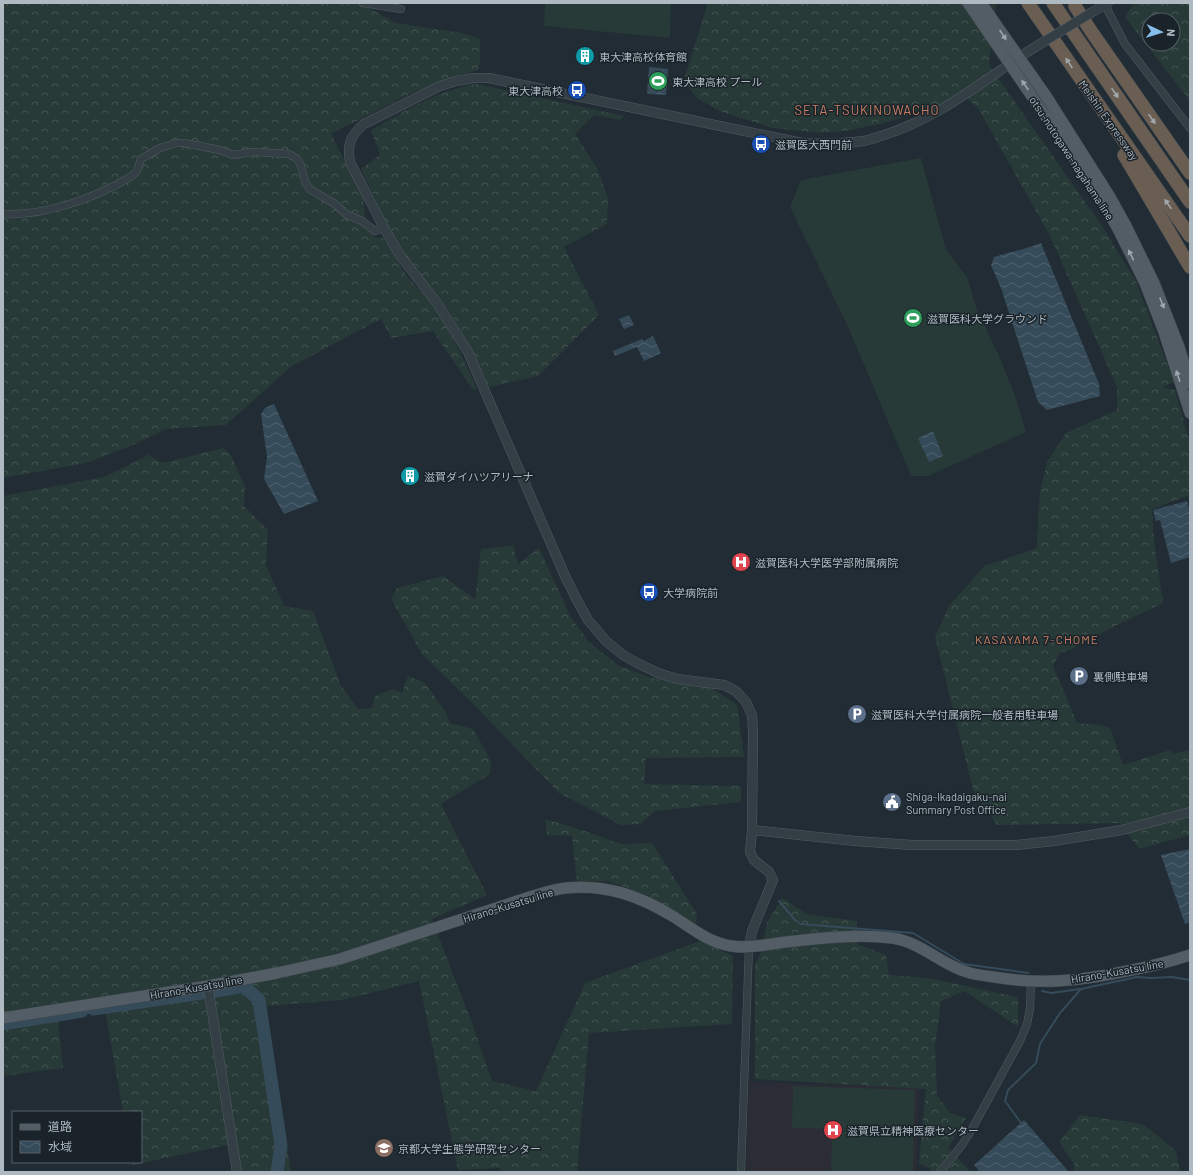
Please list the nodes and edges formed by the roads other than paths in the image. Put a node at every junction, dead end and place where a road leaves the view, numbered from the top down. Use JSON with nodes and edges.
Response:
{"nodes":[{"id":1,"x":363,"y":3,"type":"edge"},
{"id":2,"x":968,"y":3,"type":"edge"},
{"id":3,"x":981,"y":3,"type":"edge"},
{"id":4,"x":1028,"y":3,"type":"edge"},
{"id":5,"x":1053,"y":3,"type":"edge"},
{"id":6,"x":1106,"y":4,"type":"edge"},
{"id":7,"x":1075,"y":6,"type":"dead end"},
{"id":8,"x":400,"y":9,"type":"dead end"},
{"id":9,"x":1014,"y":61,"type":"junction"},
{"id":10,"x":1080,"y":78,"type":"junction"},
{"id":11,"x":1190,"y":128,"type":"edge"},
{"id":12,"x":1190,"y":174,"type":"edge"},
{"id":13,"x":1190,"y":202,"type":"edge"},
{"id":14,"x":3,"y":214,"type":"edge"},
{"id":15,"x":384,"y":228,"type":"junction"},
{"id":16,"x":1190,"y":236,"type":"edge"},
{"id":17,"x":1190,"y":268,"type":"edge"},
{"id":18,"x":1190,"y":383,"type":"edge"},
{"id":19,"x":1190,"y":413,"type":"edge"},
{"id":20,"x":1190,"y":812,"type":"edge"},
{"id":21,"x":752,"y":830,"type":"junction"},
{"id":22,"x":749,"y":946,"type":"junction"},
{"id":23,"x":1190,"y":955,"type":"edge"},
{"id":24,"x":1031,"y":982,"type":"junction"},
{"id":25,"x":208,"y":986,"type":"junction"},
{"id":26,"x":3,"y":1018,"type":"edge"},
{"id":27,"x":237,"y":1172,"type":"edge"},
{"id":28,"x":741,"y":1172,"type":"edge"},
{"id":29,"x":940,"y":1172,"type":"edge"}],
"edges":[{"from":1,"to":8,"type":"street"},
{"from":2,"to":9,"type":"main road","name":"otsu-notogawa-nagahama line"},
{"from":3,"to":9,"type":"main road","name":"otsu-notogawa-nagahama line","one_way":true},
{"from":10,"to":4,"type":"highway","name":"Meishin Expressway","one_way":true},
{"from":5,"to":13,"type":"highway","name":"Meishin Expressway","one_way":true},
{"from":6,"to":9,"type":"street","bridge":true},
{"from":6,"to":11,"type":"street"},
{"from":7,"to":12,"type":"highway","one_way":true},
{"from":9,"to":15,"type":"street"},
{"from":9,"to":18,"type":"main road","name":"otsu-notogawa-nagahama line","one_way":true},
{"from":19,"to":9,"type":"main road","name":"otsu-notogawa-nagahama line","one_way":true},
{"from":16,"to":10,"type":"highway","name":"Meishin Expressway","one_way":true},
{"from":10,"to":17,"type":"highway"},
{"from":14,"to":15,"type":"street"},
{"from":15,"to":21,"type":"street"},
{"from":20,"to":21,"type":"street"},
{"from":21,"to":22,"type":"street"},
{"from":22,"to":24,"type":"main road","name":"Hirano-Kusatsu line"},
{"from":22,"to":25,"type":"main road","name":"Hirano-Kusatsu line"},
{"from":22,"to":28,"type":"street"},
{"from":23,"to":24,"type":"main road","name":"Hirano-Kusatsu line"},
{"from":24,"to":29,"type":"street"},
{"from":25,"to":26,"type":"main road","name":"Hirano-Kusatsu line"},
{"from":25,"to":27,"type":"street"}]}
